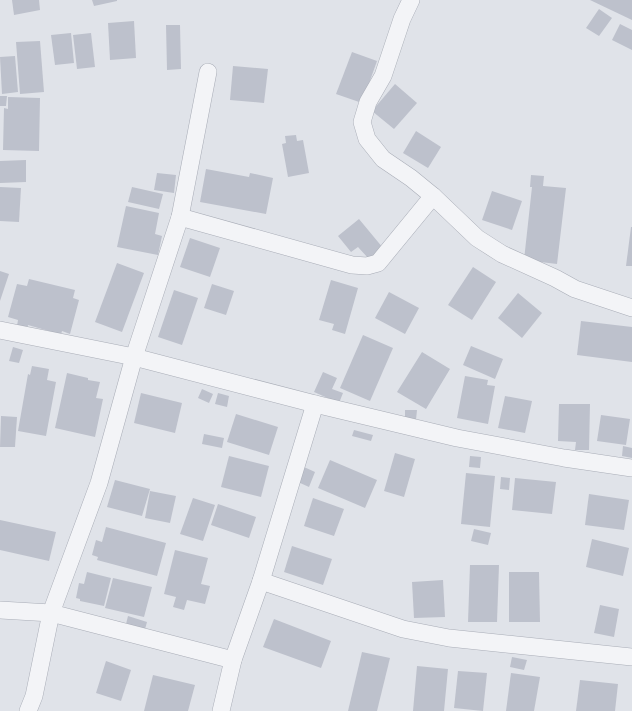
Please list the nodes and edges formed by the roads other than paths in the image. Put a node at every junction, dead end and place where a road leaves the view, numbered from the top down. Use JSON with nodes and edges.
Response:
{"nodes":[{"id":1,"x":411,"y":0,"type":"edge"},
{"id":2,"x":208,"y":72,"type":"dead end"},
{"id":3,"x":433,"y":196,"type":"junction"},
{"id":4,"x":180,"y":217,"type":"junction"},
{"id":5,"x":632,"y":308,"type":"edge"},
{"id":6,"x":0,"y":330,"type":"edge"},
{"id":7,"x":134,"y":356,"type":"junction"},
{"id":8,"x":315,"y":404,"type":"junction"},
{"id":9,"x":632,"y":468,"type":"edge"},
{"id":10,"x":261,"y":581,"type":"junction"},
{"id":11,"x":0,"y":610,"type":"edge"},
{"id":12,"x":51,"y":614,"type":"junction"},
{"id":13,"x":632,"y":657,"type":"edge"},
{"id":14,"x":233,"y":660,"type":"junction"},
{"id":15,"x":28,"y":711,"type":"edge"},
{"id":16,"x":221,"y":711,"type":"edge"}],
"edges":[{"from":1,"to":3,"type":"street"},
{"from":2,"to":4,"type":"street"},
{"from":3,"to":4,"type":"street"},
{"from":3,"to":5,"type":"street"},
{"from":4,"to":7,"type":"street"},
{"from":6,"to":7,"type":"street"},
{"from":7,"to":8,"type":"street"},
{"from":7,"to":12,"type":"street"},
{"from":8,"to":9,"type":"street"},
{"from":8,"to":10,"type":"street"},
{"from":10,"to":13,"type":"street"},
{"from":10,"to":14,"type":"street"},
{"from":11,"to":12,"type":"street"},
{"from":12,"to":14,"type":"street"},
{"from":12,"to":15,"type":"street"},
{"from":14,"to":16,"type":"street"}]}
